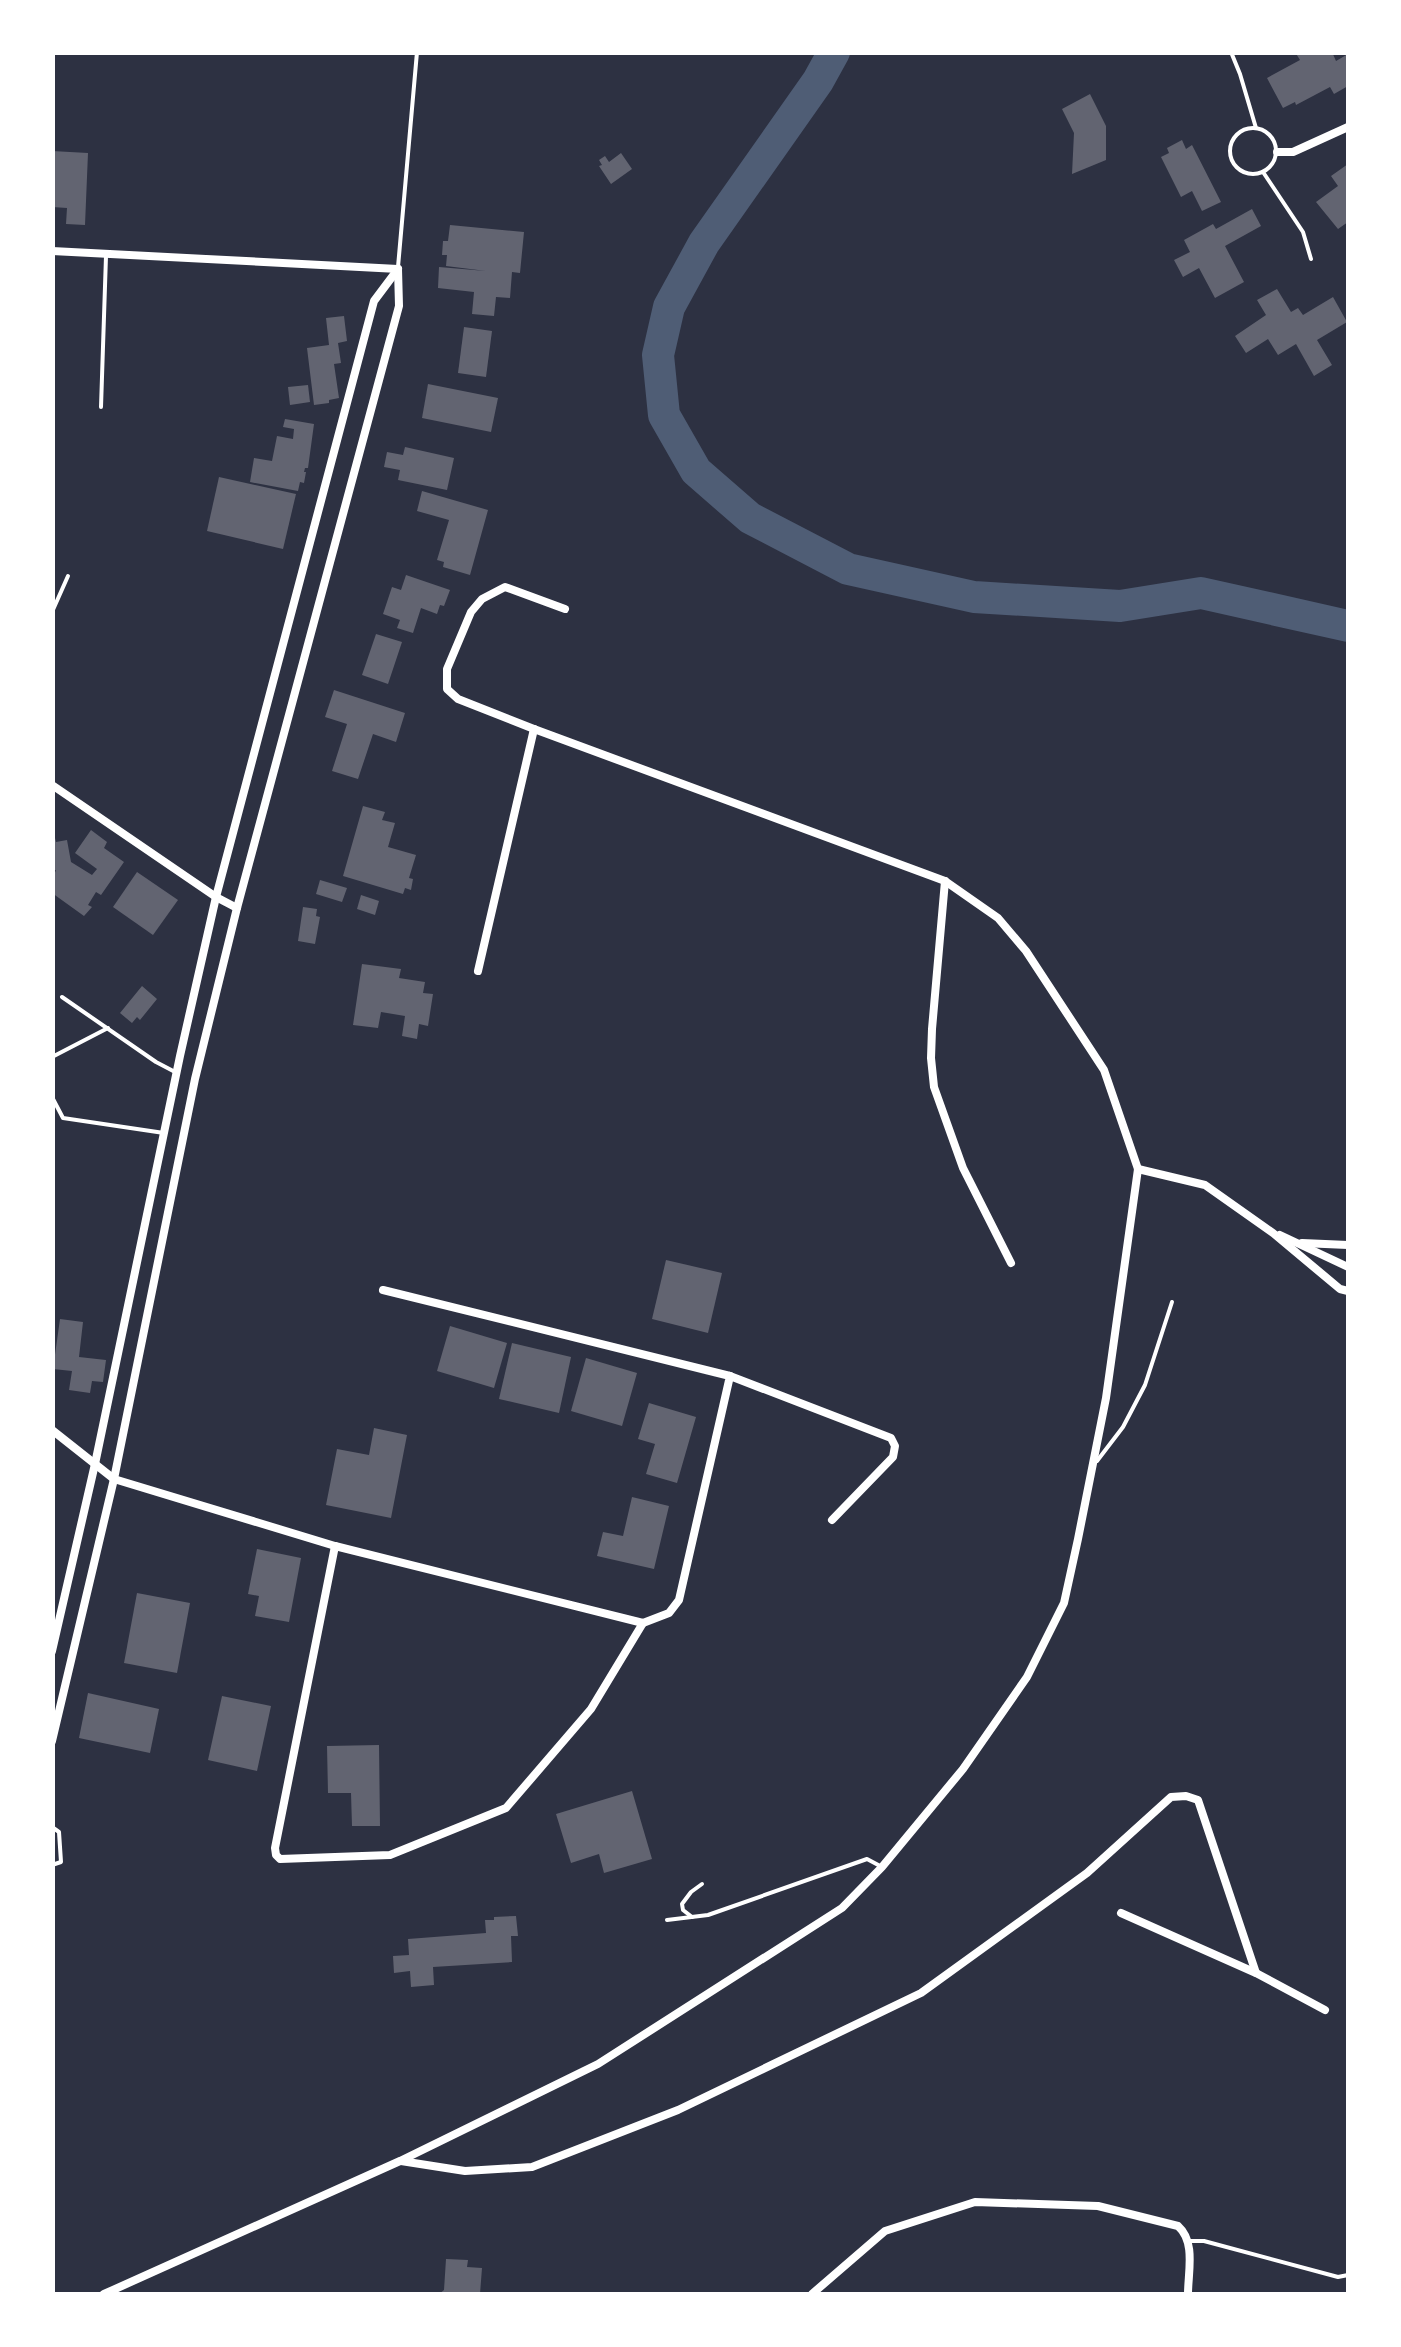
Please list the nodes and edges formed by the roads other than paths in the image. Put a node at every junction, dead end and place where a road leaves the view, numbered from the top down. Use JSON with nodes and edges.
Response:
{"nodes":[{"id":1,"x":417,"y":52,"type":"edge"},
{"id":2,"x":1231,"y":52,"type":"edge"},
{"id":3,"x":1348,"y":127,"type":"edge"},
{"id":4,"x":1256,"y":128,"type":"junction"},
{"id":5,"x":1277,"y":152,"type":"junction"},
{"id":6,"x":1263,"y":172,"type":"junction"},
{"id":7,"x":52,"y":251,"type":"edge"},
{"id":8,"x":106,"y":254,"type":"junction"},
{"id":9,"x":1311,"y":259,"type":"dead end"},
{"id":10,"x":398,"y":269,"type":"junction"},
{"id":11,"x":101,"y":407,"type":"dead end"},
{"id":12,"x":68,"y":576,"type":"dead end"},
{"id":13,"x":565,"y":609,"type":"dead end"},
{"id":14,"x":52,"y":612,"type":"edge"},
{"id":15,"x":534,"y":728,"type":"junction"},
{"id":16,"x":52,"y":785,"type":"edge"},
{"id":17,"x":945,"y":882,"type":"junction"},
{"id":18,"x":216,"y":897,"type":"junction"},
{"id":19,"x":237,"y":908,"type":"junction"},
{"id":20,"x":478,"y":971,"type":"dead end"},
{"id":21,"x":62,"y":997,"type":"dead end"},
{"id":22,"x":108,"y":1028,"type":"junction"},
{"id":23,"x":52,"y":1057,"type":"edge"},
{"id":24,"x":177,"y":1073,"type":"junction"},
{"id":25,"x":194,"y":1079,"type":"junction"},
{"id":26,"x":52,"y":1097,"type":"edge"},
{"id":27,"x":164,"y":1133,"type":"junction"},
{"id":28,"x":1138,"y":1169,"type":"junction"},
{"id":29,"x":1273,"y":1232,"type":"junction"},
{"id":30,"x":1298,"y":1243,"type":"junction"},
{"id":31,"x":1348,"y":1245,"type":"edge"},
{"id":32,"x":1011,"y":1263,"type":"dead end"},
{"id":33,"x":1348,"y":1267,"type":"edge"},
{"id":34,"x":383,"y":1290,"type":"dead end"},
{"id":35,"x":1348,"y":1291,"type":"edge"},
{"id":36,"x":1172,"y":1302,"type":"dead end"},
{"id":37,"x":730,"y":1376,"type":"junction"},
{"id":38,"x":52,"y":1430,"type":"edge"},
{"id":39,"x":95,"y":1464,"type":"junction"},
{"id":40,"x":1094,"y":1464,"type":"junction"},
{"id":41,"x":114,"y":1479,"type":"junction"},
{"id":42,"x":832,"y":1520,"type":"dead end"},
{"id":43,"x":335,"y":1546,"type":"junction"},
{"id":44,"x":643,"y":1624,"type":"junction"},
{"id":45,"x":52,"y":1652,"type":"edge"},
{"id":46,"x":52,"y":1741,"type":"edge"},
{"id":47,"x":882,"y":1867,"type":"junction"},
{"id":48,"x":702,"y":1884,"type":"dead end"},
{"id":49,"x":1120,"y":1913,"type":"dead end"},
{"id":50,"x":692,"y":1917,"type":"junction"},
{"id":51,"x":667,"y":1920,"type":"dead end"},
{"id":52,"x":1256,"y":1972,"type":"junction"},
{"id":53,"x":1325,"y":2010,"type":"dead end"},
{"id":54,"x":400,"y":2161,"type":"junction"},
{"id":55,"x":1189,"y":2241,"type":"junction"},
{"id":56,"x":1348,"y":2276,"type":"edge"},
{"id":57,"x":104,"y":2294,"type":"edge"},
{"id":58,"x":812,"y":2294,"type":"edge"},
{"id":59,"x":1188,"y":2294,"type":"edge"}],
"edges":[{"from":1,"to":10,"type":"lane"},
{"from":2,"to":4,"type":"lane"},
{"from":3,"to":5,"type":"street"},
{"from":4,"to":5,"type":"lane"},
{"from":4,"to":6,"type":"lane"},
{"from":5,"to":6,"type":"lane"},
{"from":6,"to":9,"type":"lane"},
{"from":7,"to":8,"type":"street"},
{"from":8,"to":10,"type":"street"},
{"from":8,"to":11,"type":"lane"},
{"from":10,"to":18,"type":"street"},
{"from":10,"to":19,"type":"street"},
{"from":12,"to":14,"type":"lane"},
{"from":13,"to":15,"type":"street"},
{"from":15,"to":17,"type":"street"},
{"from":15,"to":20,"type":"street"},
{"from":16,"to":18,"type":"street"},
{"from":17,"to":28,"type":"street"},
{"from":17,"to":32,"type":"street"},
{"from":18,"to":19,"type":"street"},
{"from":18,"to":24,"type":"street"},
{"from":19,"to":25,"type":"street"},
{"from":21,"to":22,"type":"lane"},
{"from":22,"to":23,"type":"lane"},
{"from":22,"to":24,"type":"lane"},
{"from":24,"to":25,"type":"street"},
{"from":24,"to":27,"type":"street"},
{"from":25,"to":41,"type":"street"},
{"from":26,"to":27,"type":"lane"},
{"from":27,"to":39,"type":"street"},
{"from":28,"to":29,"type":"street"},
{"from":28,"to":40,"type":"street"},
{"from":29,"to":30,"type":"street"},
{"from":29,"to":35,"type":"street"},
{"from":30,"to":31,"type":"street"},
{"from":30,"to":33,"type":"street"},
{"from":34,"to":37,"type":"street"},
{"from":36,"to":40,"type":"lane"},
{"from":37,"to":42,"type":"street"},
{"from":37,"to":44,"type":"street"},
{"from":38,"to":39,"type":"street"},
{"from":39,"to":41,"type":"street"},
{"from":39,"to":45,"type":"street"},
{"from":40,"to":47,"type":"street"},
{"from":41,"to":43,"type":"street"},
{"from":41,"to":46,"type":"street"},
{"from":43,"to":44,"type":"street"},
{"from":43,"to":44,"type":"street"},
{"from":47,"to":50,"type":"lane"},
{"from":47,"to":54,"type":"street"},
{"from":48,"to":50,"type":"lane"},
{"from":49,"to":52,"type":"street"},
{"from":50,"to":51,"type":"lane"},
{"from":52,"to":53,"type":"street"},
{"from":52,"to":54,"type":"street"},
{"from":54,"to":57,"type":"street"},
{"from":55,"to":56,"type":"lane"},
{"from":55,"to":58,"type":"street"},
{"from":55,"to":59,"type":"street"}]}
